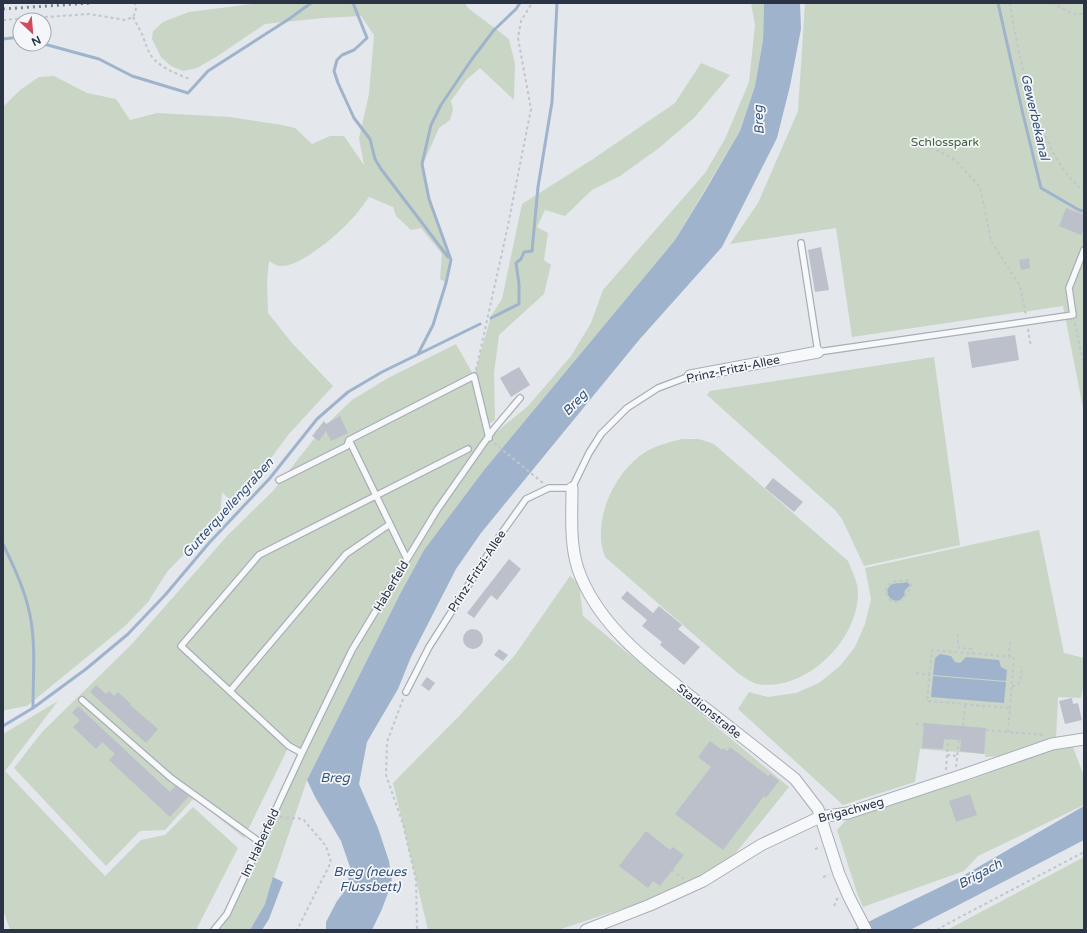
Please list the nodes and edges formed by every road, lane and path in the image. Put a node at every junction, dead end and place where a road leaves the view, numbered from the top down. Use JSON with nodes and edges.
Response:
{"nodes":[{"id":1,"x":135,"y":3,"type":"edge"},
{"id":2,"x":532,"y":3,"type":"edge"},
{"id":3,"x":1010,"y":3,"type":"edge"},
{"id":4,"x":1052,"y":3,"type":"edge"},
{"id":5,"x":1084,"y":14,"type":"edge"},
{"id":6,"x":133,"y":17,"type":"junction"},
{"id":7,"x":3,"y":20,"type":"edge"},
{"id":8,"x":190,"y":79,"type":"dead end"},
{"id":9,"x":920,"y":142,"type":"dead end"},
{"id":10,"x":1084,"y":191,"type":"edge"},
{"id":11,"x":801,"y":243,"type":"dead end"},
{"id":12,"x":1084,"y":250,"type":"edge"},
{"id":13,"x":1073,"y":315,"type":"junction"},
{"id":14,"x":1027,"y":322,"type":"junction"},
{"id":15,"x":1031,"y":347,"type":"dead end"},
{"id":16,"x":818,"y":352,"type":"junction"},
{"id":17,"x":1084,"y":366,"type":"edge"},
{"id":18,"x":474,"y":376,"type":"junction"},
{"id":19,"x":690,"y":376,"type":"joint"},
{"id":20,"x":520,"y":398,"type":"dead end"},
{"id":21,"x":349,"y":440,"type":"junction"},
{"id":22,"x":490,"y":440,"type":"junction"},
{"id":23,"x":468,"y":449,"type":"dead end"},
{"id":24,"x":539,"y":479,"type":"dead end"},
{"id":25,"x":279,"y":480,"type":"dead end"},
{"id":26,"x":572,"y":488,"type":"junction"},
{"id":27,"x":376,"y":495,"type":"junction"},
{"id":28,"x":390,"y":524,"type":"junction"},
{"id":29,"x":407,"y":559,"type":"junction"},
{"id":30,"x":903,"y":581,"type":"joint"},
{"id":31,"x":958,"y":634,"type":"dead end"},
{"id":32,"x":1010,"y":641,"type":"dead end"},
{"id":33,"x":973,"y":654,"type":"junction"},
{"id":34,"x":1009,"y":657,"type":"junction"},
{"id":35,"x":1022,"y":667,"type":"dead end"},
{"id":36,"x":916,"y":673,"type":"dead end"},
{"id":37,"x":930,"y":675,"type":"junction"},
{"id":38,"x":1012,"y":686,"type":"junction"},
{"id":39,"x":230,"y":691,"type":"junction"},
{"id":40,"x":406,"y":692,"type":"joint"},
{"id":41,"x":82,"y":700,"type":"dead end"},
{"id":42,"x":965,"y":704,"type":"junction"},
{"id":43,"x":1010,"y":708,"type":"junction"},
{"id":44,"x":916,"y":724,"type":"dead end"},
{"id":45,"x":924,"y":725,"type":"dead end"},
{"id":46,"x":963,"y":726,"type":"dead end"},
{"id":47,"x":986,"y":730,"type":"dead end"},
{"id":48,"x":1008,"y":732,"type":"junction"},
{"id":49,"x":1048,"y":736,"type":"dead end"},
{"id":50,"x":948,"y":739,"type":"dead end"},
{"id":51,"x":1084,"y":739,"type":"edge"},
{"id":52,"x":959,"y":740,"type":"dead end"},
{"id":53,"x":302,"y":753,"type":"junction"},
{"id":54,"x":947,"y":755,"type":"junction"},
{"id":55,"x":958,"y":756,"type":"junction"},
{"id":56,"x":956,"y":772,"type":"dead end"},
{"id":57,"x":945,"y":776,"type":"dead end"},
{"id":58,"x":272,"y":816,"type":"junction"},
{"id":59,"x":820,"y":817,"type":"junction"},
{"id":60,"x":260,"y":842,"type":"junction"},
{"id":61,"x":1084,"y":852,"type":"edge"},
{"id":62,"x":672,"y":870,"type":"dead end"},
{"id":63,"x":829,"y":875,"type":"dead end"},
{"id":64,"x":823,"y":877,"type":"dead end"},
{"id":65,"x":691,"y":886,"type":"junction"},
{"id":66,"x":214,"y":930,"type":"edge"},
{"id":67,"x":297,"y":930,"type":"edge"},
{"id":68,"x":418,"y":930,"type":"edge"},
{"id":69,"x":586,"y":930,"type":"edge"},
{"id":70,"x":866,"y":930,"type":"edge"},
{"id":71,"x":937,"y":930,"type":"edge"}],
"edges":[{"from":1,"to":6,"type":"path"},
{"from":2,"to":18,"type":"path"},
{"from":3,"to":10,"type":"path"},
{"from":4,"to":5,"type":"path"},
{"from":6,"to":7,"type":"path"},
{"from":6,"to":8,"type":"path"},
{"from":9,"to":14,"type":"path"},
{"from":11,"to":16,"type":"lane"},
{"from":12,"to":13,"type":"lane"},
{"from":13,"to":14,"type":"lane","name":"Prinz-Fritzi-Allee"},
{"from":13,"to":17,"type":"path"},
{"from":14,"to":15,"type":"path"},
{"from":14,"to":16,"type":"lane","name":"Prinz-Fritzi-Allee"},
{"from":16,"to":19,"type":"street","name":"Prinz-Fritzi-Allee"},
{"from":18,"to":21,"type":"lane"},
{"from":18,"to":22,"type":"lane"},
{"from":19,"to":26,"type":"lane","name":"Prinz-Fritzi-Allee"},
{"from":20,"to":22,"type":"lane","name":"Haberfeld"},
{"from":21,"to":25,"type":"lane"},
{"from":21,"to":27,"type":"lane"},
{"from":22,"to":24,"type":"path"},
{"from":22,"to":29,"type":"lane","name":"Haberfeld"},
{"from":23,"to":27,"type":"lane"},
{"from":26,"to":40,"type":"lane","name":"Prinz-Fritzi-Allee"},
{"from":26,"to":59,"type":"street","name":"Stadionstraße"},
{"from":27,"to":28,"type":"lane"},
{"from":27,"to":39,"type":"lane"},
{"from":28,"to":29,"type":"lane"},
{"from":28,"to":39,"type":"lane"},
{"from":29,"to":53,"type":"lane","name":"Haberfeld"},
{"from":30,"to":30,"type":"path"},
{"from":31,"to":33,"type":"path"},
{"from":32,"to":34,"type":"path"},
{"from":33,"to":34,"type":"path"},
{"from":33,"to":37,"type":"path"},
{"from":34,"to":38,"type":"path"},
{"from":35,"to":38,"type":"path"},
{"from":36,"to":37,"type":"path"},
{"from":37,"to":42,"type":"path"},
{"from":38,"to":43,"type":"path"},
{"from":39,"to":53,"type":"lane"},
{"from":40,"to":68,"type":"path"},
{"from":41,"to":60,"type":"lane"},
{"from":42,"to":43,"type":"path"},
{"from":42,"to":46,"type":"path"},
{"from":43,"to":48,"type":"path"},
{"from":44,"to":45,"type":"path"},
{"from":47,"to":48,"type":"path"},
{"from":48,"to":49,"type":"path"},
{"from":50,"to":54,"type":"path"},
{"from":51,"to":59,"type":"street","name":"Brigachweg"},
{"from":52,"to":55,"type":"path"},
{"from":53,"to":58,"type":"lane","name":"Im Haberfeld"},
{"from":54,"to":55,"type":"path"},
{"from":54,"to":57,"type":"path"},
{"from":55,"to":56,"type":"path"},
{"from":58,"to":60,"type":"lane","name":"Im Haberfeld"},
{"from":58,"to":67,"type":"path"},
{"from":59,"to":65,"type":"street","name":"Brigachweg"},
{"from":59,"to":70,"type":"street","name":"Stadionstraße"},
{"from":60,"to":66,"type":"lane","name":"Im Haberfeld"},
{"from":61,"to":71,"type":"path"},
{"from":62,"to":65,"type":"path"},
{"from":63,"to":64,"type":"path"},
{"from":65,"to":69,"type":"street","name":"Brigachweg"}]}
